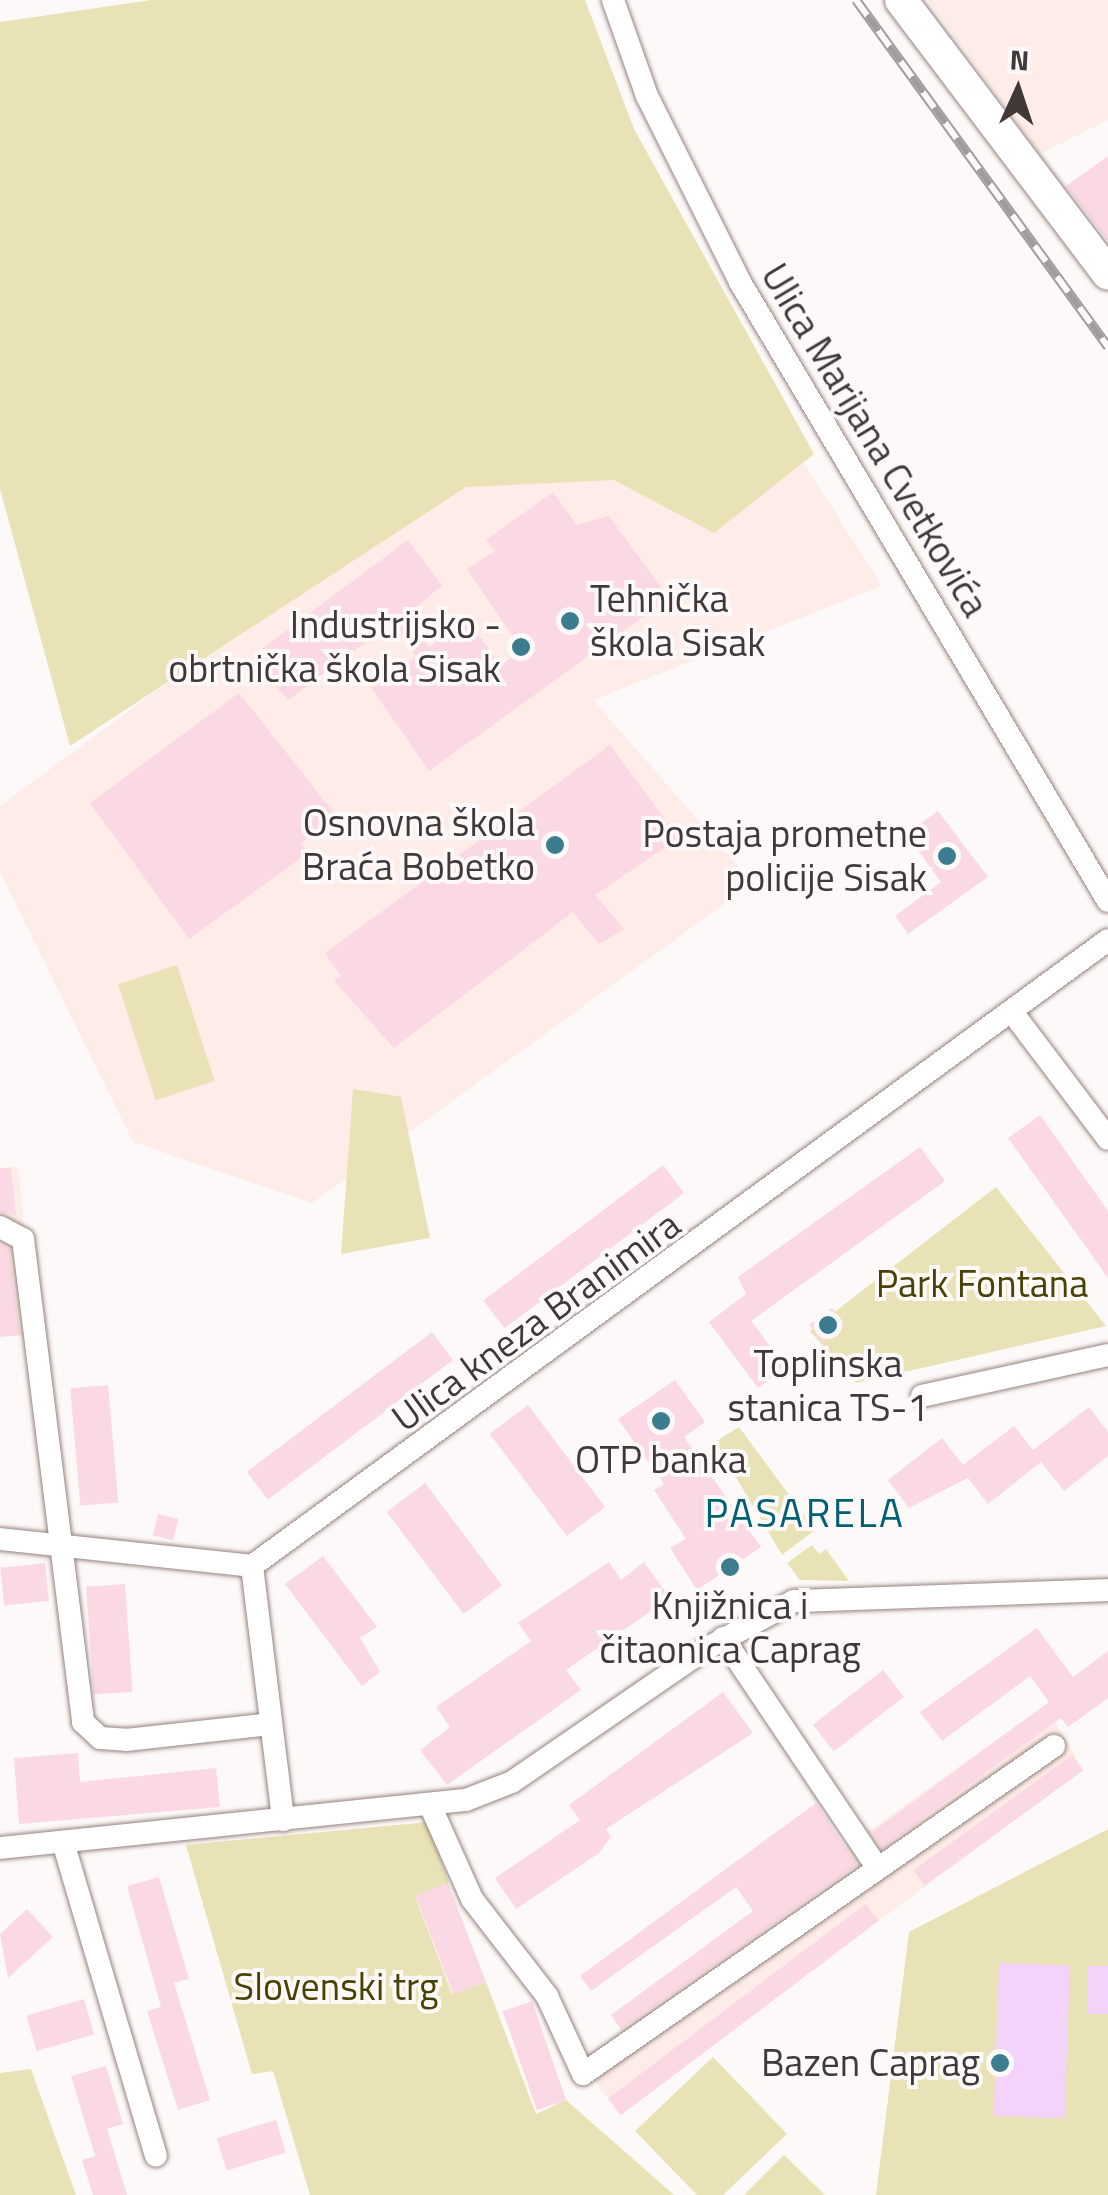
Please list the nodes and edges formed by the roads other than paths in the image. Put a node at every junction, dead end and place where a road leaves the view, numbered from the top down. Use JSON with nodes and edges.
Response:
{"nodes":[{"id":1,"x":612,"y":0,"type":"edge"},
{"id":2,"x":901,"y":0,"type":"edge"},
{"id":3,"x":1108,"y":274,"type":"edge"},
{"id":4,"x":1108,"y":901,"type":"edge"},
{"id":5,"x":1108,"y":940,"type":"edge"},
{"id":6,"x":1012,"y":1012,"type":"junction"},
{"id":7,"x":1108,"y":1139,"type":"edge"},
{"id":8,"x":0,"y":1228,"type":"edge"},
{"id":9,"x":1108,"y":1355,"type":"edge"},
{"id":10,"x":922,"y":1396,"type":"dead end"},
{"id":11,"x":0,"y":1539,"type":"edge"},
{"id":12,"x":61,"y":1540,"type":"junction"},
{"id":13,"x":252,"y":1566,"type":"junction"},
{"id":14,"x":1108,"y":1590,"type":"edge"},
{"id":15,"x":723,"y":1638,"type":"junction"},
{"id":16,"x":270,"y":1724,"type":"junction"},
{"id":17,"x":1054,"y":1746,"type":"dead end"},
{"id":18,"x":430,"y":1805,"type":"junction"},
{"id":19,"x":283,"y":1820,"type":"junction"},
{"id":20,"x":63,"y":1842,"type":"junction"},
{"id":21,"x":0,"y":1848,"type":"edge"},
{"id":22,"x":874,"y":1864,"type":"junction"},
{"id":23,"x":156,"y":2156,"type":"dead end"}],
"edges":[{"from":1,"to":4,"type":"street","name":"Ulica Marijana Cvetkovića"},
{"from":2,"to":3,"type":"main road"},
{"from":5,"to":6,"type":"street","name":"Ulica kneza Branimira"},
{"from":6,"to":7,"type":"street"},
{"from":6,"to":13,"type":"street","name":"Ulica kneza Branimira"},
{"from":8,"to":12,"type":"street"},
{"from":9,"to":10,"type":"street"},
{"from":11,"to":12,"type":"street"},
{"from":12,"to":13,"type":"street"},
{"from":12,"to":16,"type":"street"},
{"from":13,"to":16,"type":"street"},
{"from":14,"to":15,"type":"street"},
{"from":15,"to":18,"type":"street"},
{"from":15,"to":22,"type":"street"},
{"from":16,"to":19,"type":"street"},
{"from":17,"to":22,"type":"street"},
{"from":18,"to":19,"type":"street"},
{"from":18,"to":22,"type":"street"},
{"from":19,"to":20,"type":"street"},
{"from":20,"to":21,"type":"street"},
{"from":20,"to":23,"type":"street"}]}
